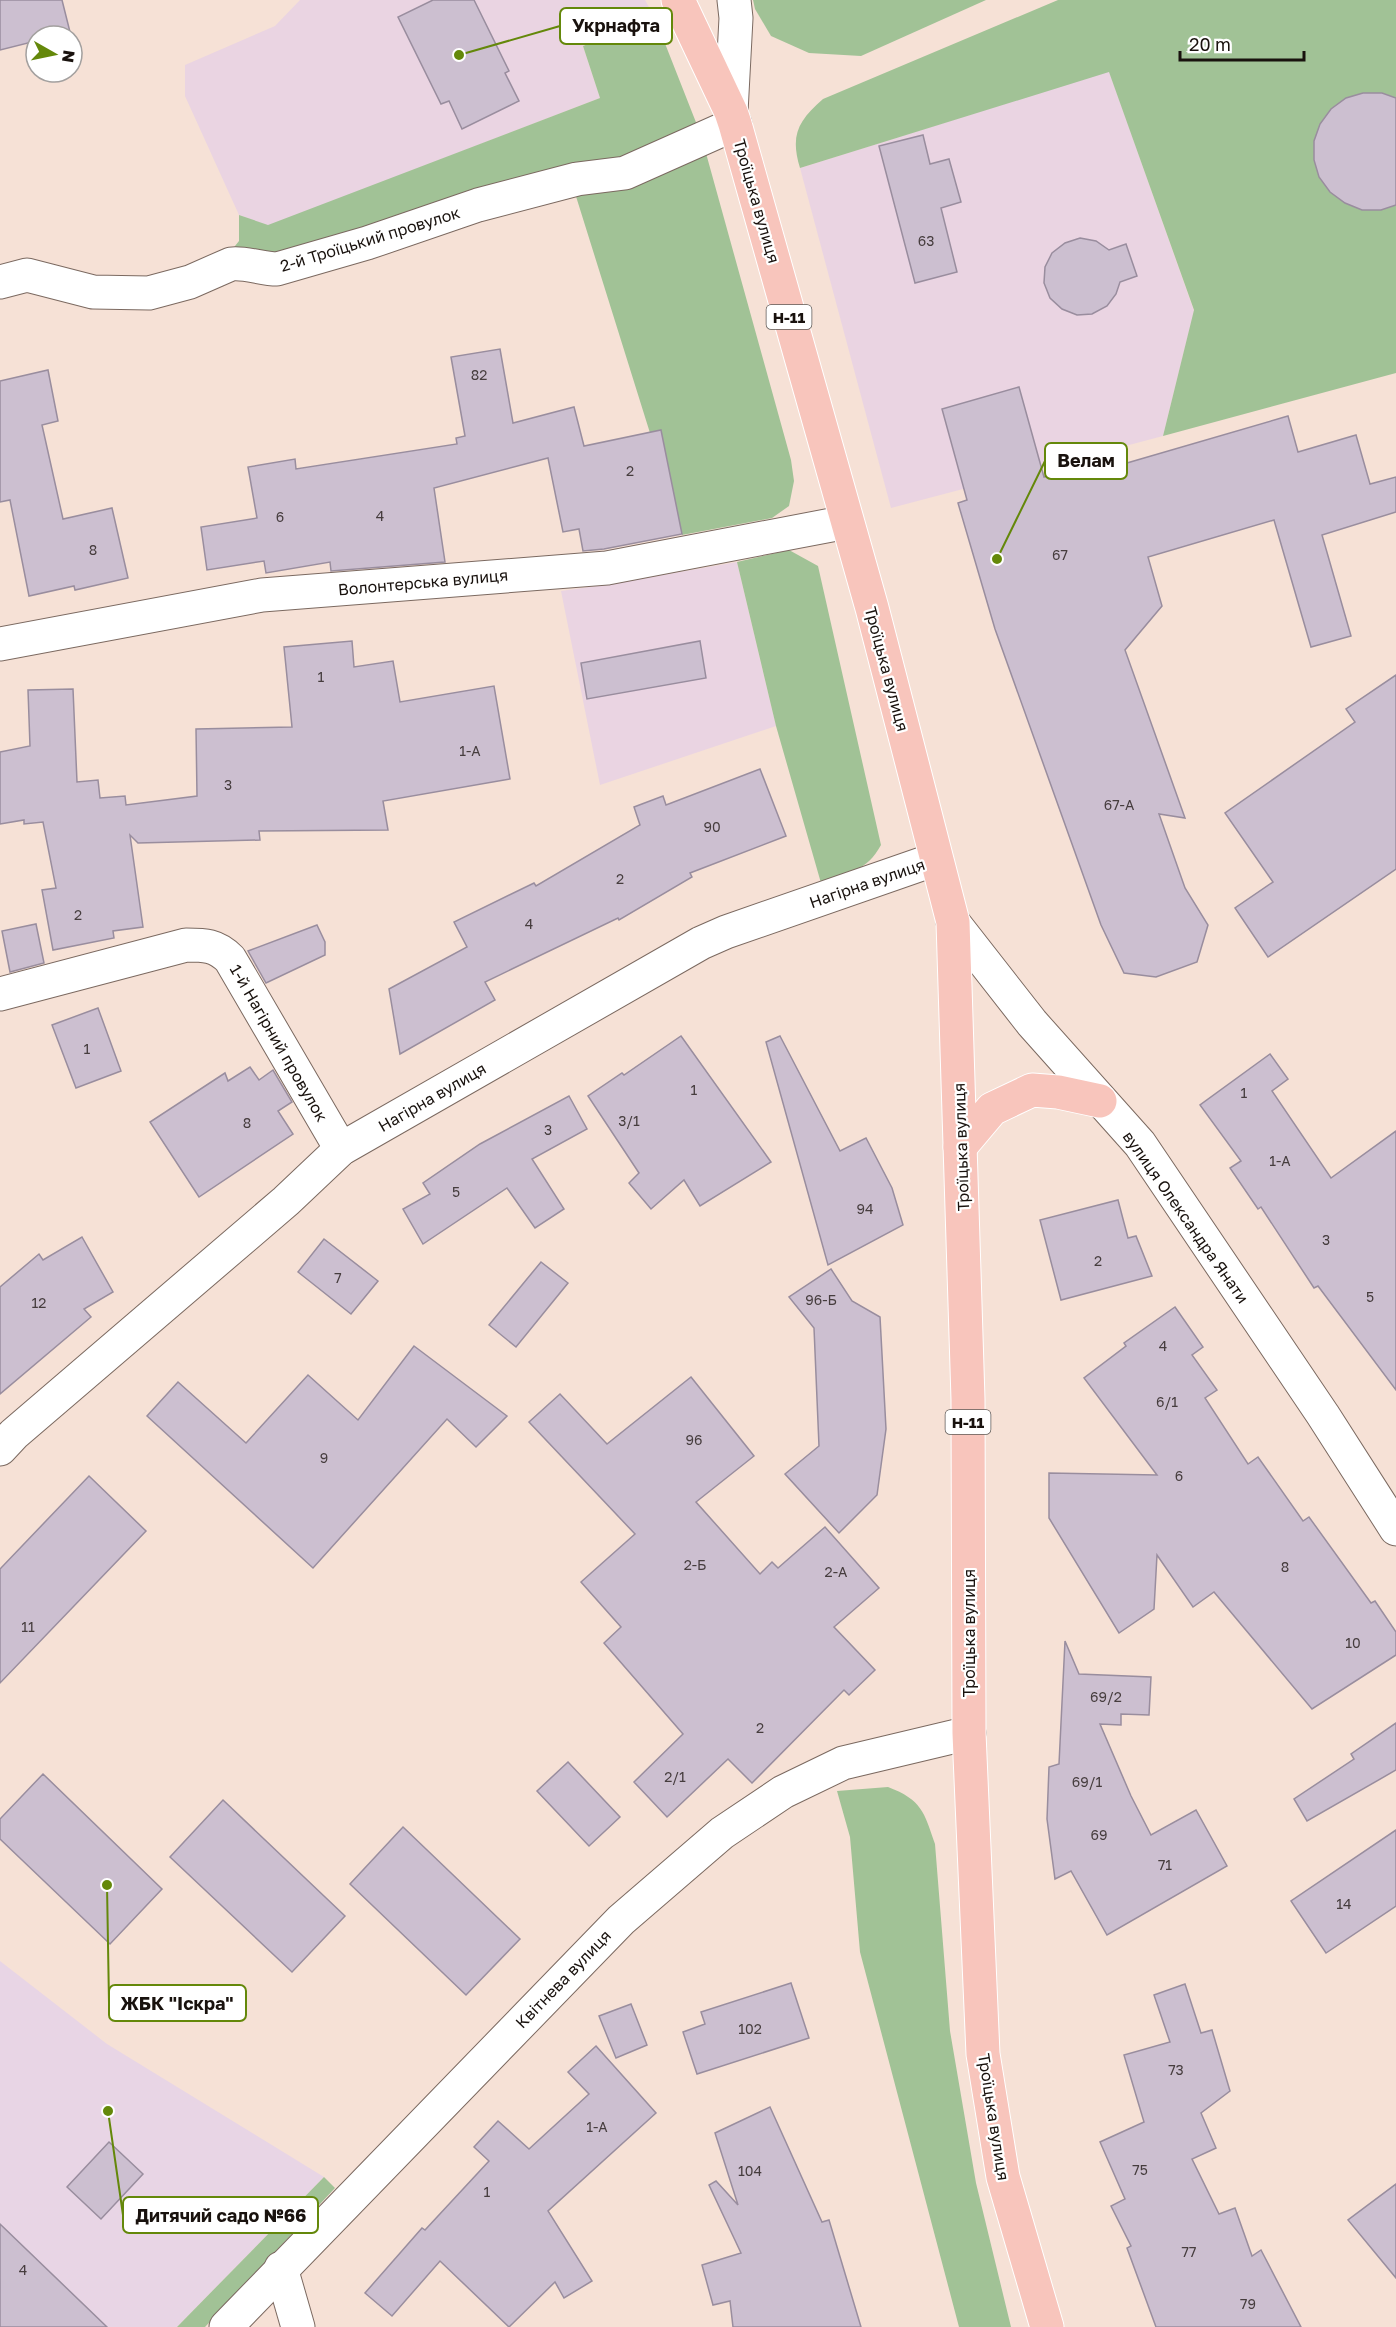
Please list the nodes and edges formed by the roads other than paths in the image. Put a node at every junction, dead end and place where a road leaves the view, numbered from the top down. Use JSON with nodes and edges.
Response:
{"nodes":[{"id":1,"x":678,"y":0,"type":"edge"},
{"id":2,"x":734,"y":0,"type":"edge"},
{"id":3,"x":733,"y":118,"type":"junction"},
{"id":4,"x":0,"y":282,"type":"edge"},
{"id":5,"x":847,"y":522,"type":"junction"},
{"id":6,"x":0,"y":644,"type":"edge"},
{"id":7,"x":936,"y":859,"type":"junction"},
{"id":8,"x":953,"y":922,"type":"junction"},
{"id":9,"x":0,"y":994,"type":"edge"},
{"id":10,"x":1100,"y":1101,"type":"junction"},
{"id":11,"x":960,"y":1147,"type":"junction"},
{"id":12,"x":341,"y":1149,"type":"junction"},
{"id":13,"x":0,"y":1449,"type":"edge"},
{"id":14,"x":1396,"y":1529,"type":"edge"},
{"id":15,"x":969,"y":1733,"type":"junction"},
{"id":16,"x":281,"y":2268,"type":"junction"},
{"id":17,"x":226,"y":2327,"type":"edge"},
{"id":18,"x":298,"y":2327,"type":"edge"},
{"id":19,"x":1047,"y":2327,"type":"edge"}],
"edges":[{"from":1,"to":3,"type":"main road","name":"Троїцька вулиця","number":"Н-11"},
{"from":2,"to":3,"type":"street"},
{"from":3,"to":4,"type":"street","name":"2-й Троїцький провулок"},
{"from":3,"to":5,"type":"main road","name":"Троїцька вулиця","number":"Н-11"},
{"from":5,"to":6,"type":"street","name":"Волонтерська вулиця"},
{"from":5,"to":7,"type":"main road","name":"Троїцька вулиця","number":"Н-11"},
{"from":7,"to":8,"type":"main road","name":"Троїцька вулиця","number":"Н-11"},
{"from":7,"to":12,"type":"street","name":"Нагірна вулиця"},
{"from":8,"to":10,"type":"street","name":"вулиця Олександра Янати"},
{"from":8,"to":11,"type":"main road","name":"Троїцька вулиця","number":"Н-11"},
{"from":9,"to":12,"type":"street","name":"1-й Нагірний провулок"},
{"from":10,"to":11,"type":"main road"},
{"from":10,"to":14,"type":"street","name":"вулиця Олександра Янати"},
{"from":11,"to":15,"type":"main road","name":"Троїцька вулиця","number":"Н-11"},
{"from":12,"to":13,"type":"street","name":"Нагірна вулиця"},
{"from":15,"to":16,"type":"street","name":"Квітнева вулиця"},
{"from":15,"to":19,"type":"main road","name":"Троїцька вулиця","number":"Н-11"},
{"from":16,"to":17,"type":"street","name":"Квітнева вулиця"},
{"from":16,"to":18,"type":"street"}]}
